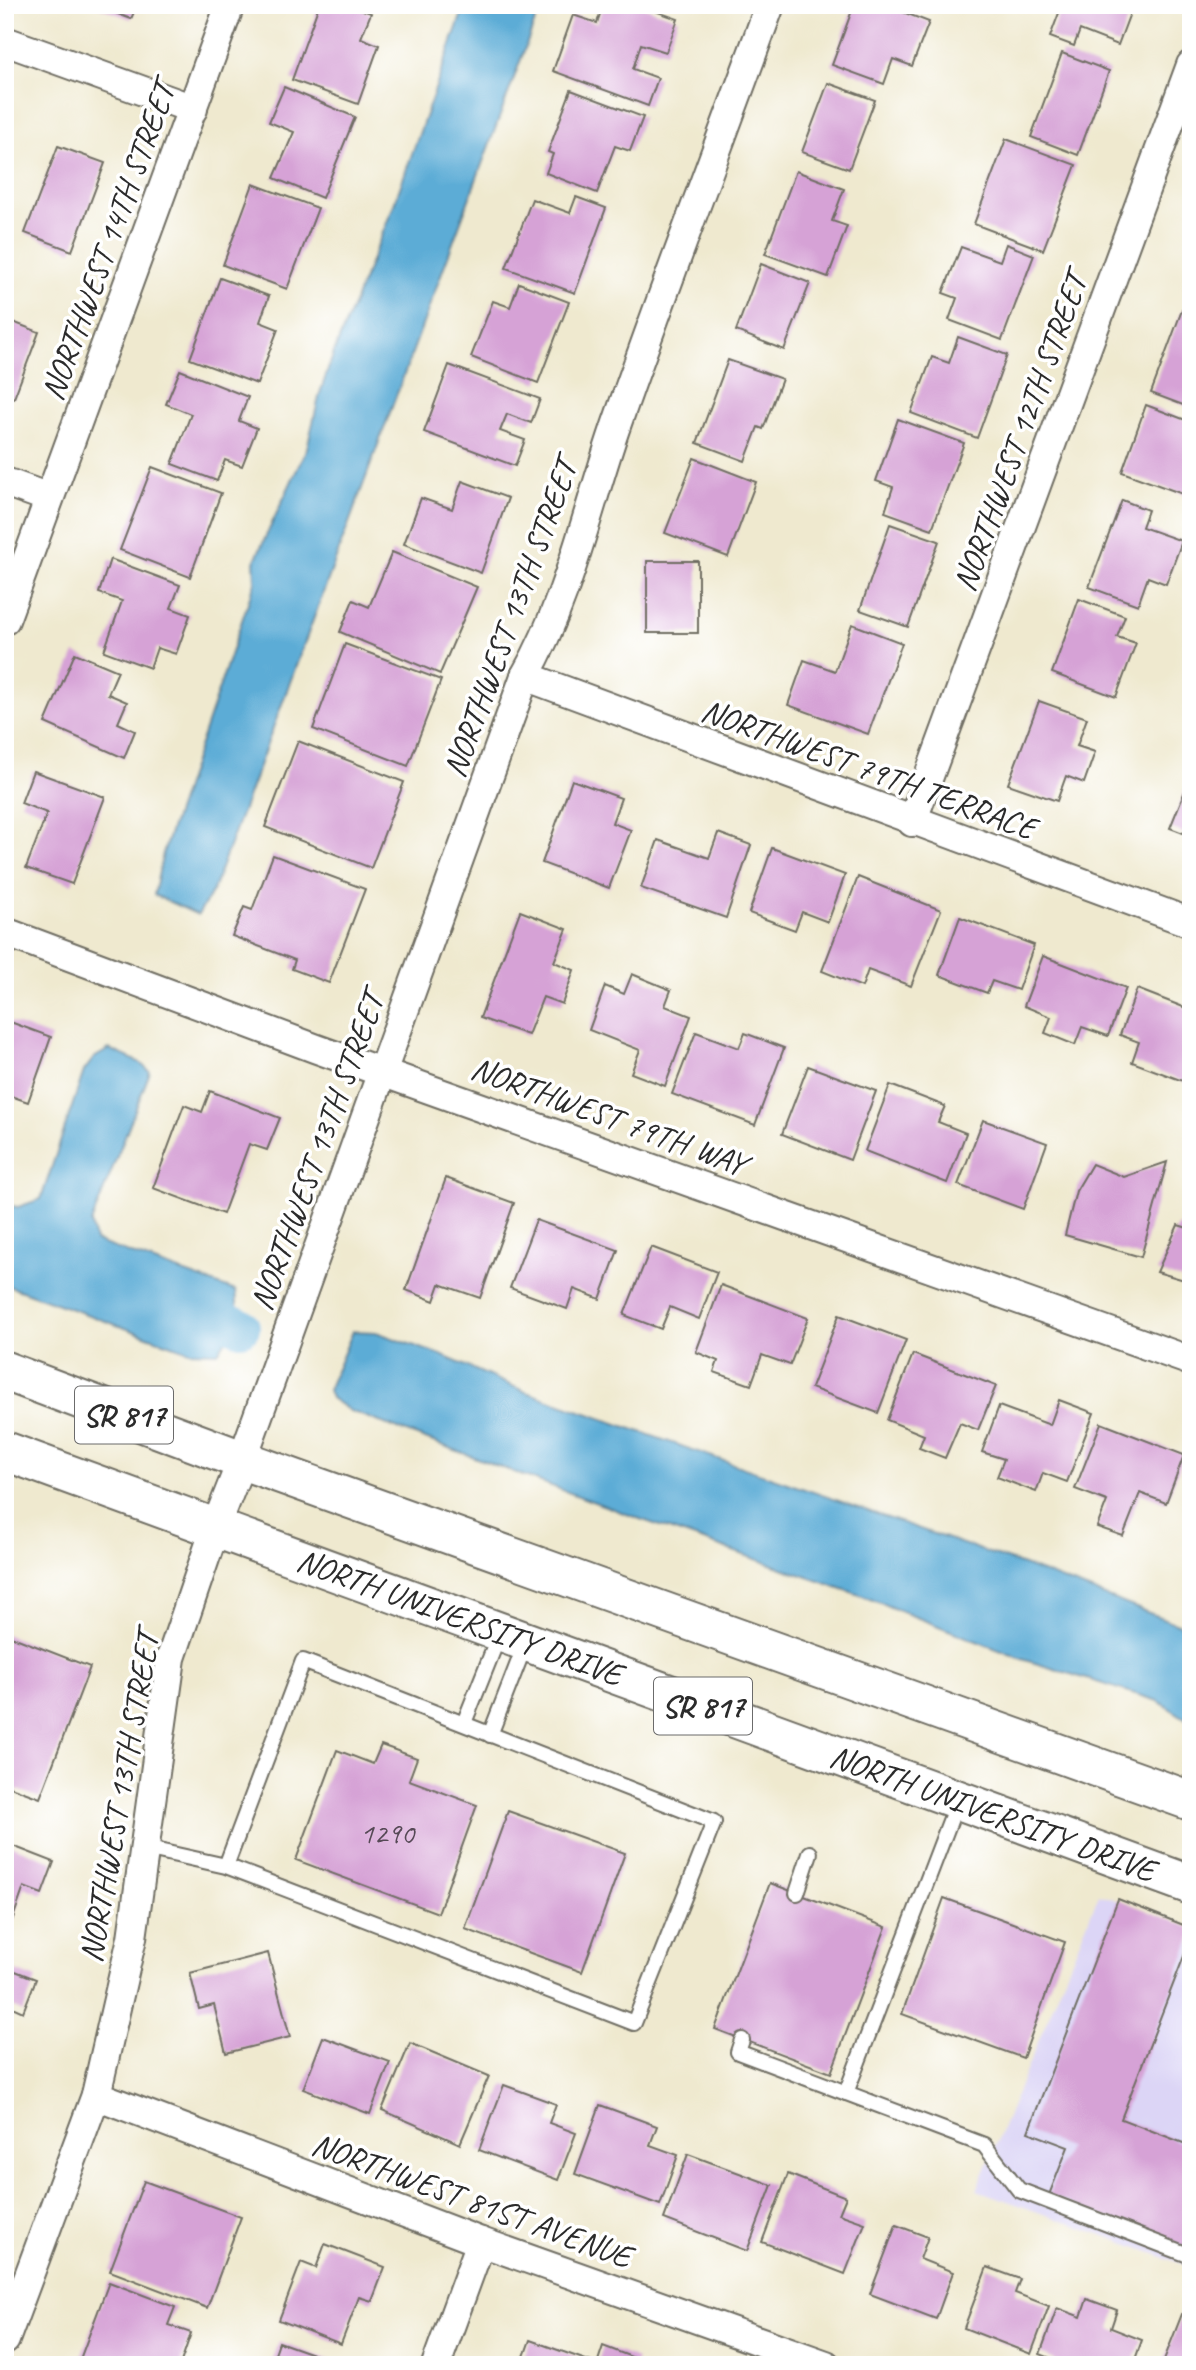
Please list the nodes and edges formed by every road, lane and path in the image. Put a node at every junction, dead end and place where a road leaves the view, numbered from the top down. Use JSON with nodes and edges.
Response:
{"nodes":[{"id":1,"x":230,"y":5,"type":"edge"},
{"id":2,"x":770,"y":5,"type":"edge"},
{"id":3,"x":5,"y":41,"type":"edge"},
{"id":4,"x":1191,"y":65,"type":"edge"},
{"id":5,"x":193,"y":109,"type":"junction"},
{"id":6,"x":5,"y":482,"type":"edge"},
{"id":7,"x":49,"y":498,"type":"junction"},
{"id":8,"x":5,"y":620,"type":"edge"},
{"id":9,"x":525,"y":676,"type":"junction"},
{"id":10,"x":912,"y":822,"type":"junction"},
{"id":11,"x":1191,"y":923,"type":"edge"},
{"id":12,"x":5,"y":932,"type":"edge"},
{"id":13,"x":382,"y":1071,"type":"junction"},
{"id":14,"x":1191,"y":1361,"type":"edge"},
{"id":15,"x":5,"y":1371,"type":"edge"},
{"id":16,"x":5,"y":1451,"type":"edge"},
{"id":17,"x":242,"y":1460,"type":"junction"},
{"id":18,"x":215,"y":1526,"type":"junction"},
{"id":19,"x":514,"y":1636,"type":"junction"},
{"id":20,"x":464,"y":1723,"type":"junction"},
{"id":21,"x":490,"y":1735,"type":"junction"},
{"id":22,"x":958,"y":1800,"type":"junction"},
{"id":23,"x":1191,"y":1801,"type":"edge"},
{"id":24,"x":145,"y":1848,"type":"junction"},
{"id":25,"x":810,"y":1853,"type":"dead end"},
{"id":26,"x":226,"y":1866,"type":"junction"},
{"id":27,"x":1191,"y":1885,"type":"edge"},
{"id":28,"x":797,"y":1893,"type":"dead end"},
{"id":29,"x":742,"y":2040,"type":"dead end"},
{"id":30,"x":846,"y":2093,"type":"junction"},
{"id":31,"x":96,"y":2095,"type":"junction"},
{"id":32,"x":481,"y":2242,"type":"junction"},
{"id":33,"x":1191,"y":2256,"type":"edge"},
{"id":34,"x":5,"y":2340,"type":"edge"},
{"id":35,"x":436,"y":2365,"type":"edge"},
{"id":36,"x":827,"y":2365,"type":"edge"}],
"edges":[{"from":1,"to":5,"type":"street","name":"NORTHWEST 14TH STREET"},
{"from":2,"to":9,"type":"street","name":"NORTHWEST 13TH STREET"},
{"from":3,"to":5,"type":"street"},
{"from":4,"to":10,"type":"street","name":"NORTHWEST 12TH STREET"},
{"from":5,"to":7,"type":"street","name":"NORTHWEST 14TH STREET"},
{"from":6,"to":7,"type":"street"},
{"from":7,"to":8,"type":"street","name":"NORTHWEST 14TH STREET"},
{"from":9,"to":10,"type":"street","name":"NORTHWEST 79TH TERRACE"},
{"from":9,"to":13,"type":"street","name":"NORTHWEST 13TH STREET"},
{"from":10,"to":11,"type":"street","name":"NORTHWEST 79TH TERRACE"},
{"from":12,"to":13,"type":"street","name":"NORTHWEST 79TH WAY"},
{"from":13,"to":14,"type":"street","name":"NORTHWEST 79TH WAY"},
{"from":13,"to":17,"type":"street","name":"NORTHWEST 13TH STREET"},
{"from":15,"to":17,"type":"main road","number":"SR 817"},
{"from":16,"to":18,"type":"main road","name":"NORTH UNIVERSITY DRIVE","number":"SR 817"},
{"from":17,"to":18,"type":"street","name":"NORTHWEST 13TH STREET"},
{"from":17,"to":23,"type":"main road","number":"SR 817"},
{"from":18,"to":19,"type":"main road","name":"NORTH UNIVERSITY DRIVE","number":"SR 817"},
{"from":18,"to":24,"type":"street","name":"NORTHWEST 13TH STREET"},
{"from":19,"to":20,"type":"lane"},
{"from":19,"to":21,"type":"lane"},
{"from":19,"to":22,"type":"main road","name":"NORTH UNIVERSITY DRIVE","number":"SR 817"},
{"from":20,"to":21,"type":"lane"},
{"from":20,"to":26,"type":"lane"},
{"from":21,"to":26,"type":"lane"},
{"from":22,"to":27,"type":"main road","name":"NORTH UNIVERSITY DRIVE","number":"SR 817"},
{"from":22,"to":30,"type":"lane"},
{"from":24,"to":26,"type":"lane"},
{"from":24,"to":31,"type":"street","name":"NORTHWEST 13TH STREET"},
{"from":25,"to":28,"type":"lane"},
{"from":29,"to":30,"type":"lane"},
{"from":30,"to":33,"type":"lane"},
{"from":31,"to":32,"type":"street","name":"NORTHWEST 81ST AVENUE"},
{"from":31,"to":34,"type":"street","name":"NORTHWEST 13TH STREET"},
{"from":32,"to":35,"type":"street"},
{"from":32,"to":36,"type":"street","name":"NORTHWEST 81ST AVENUE"}]}
